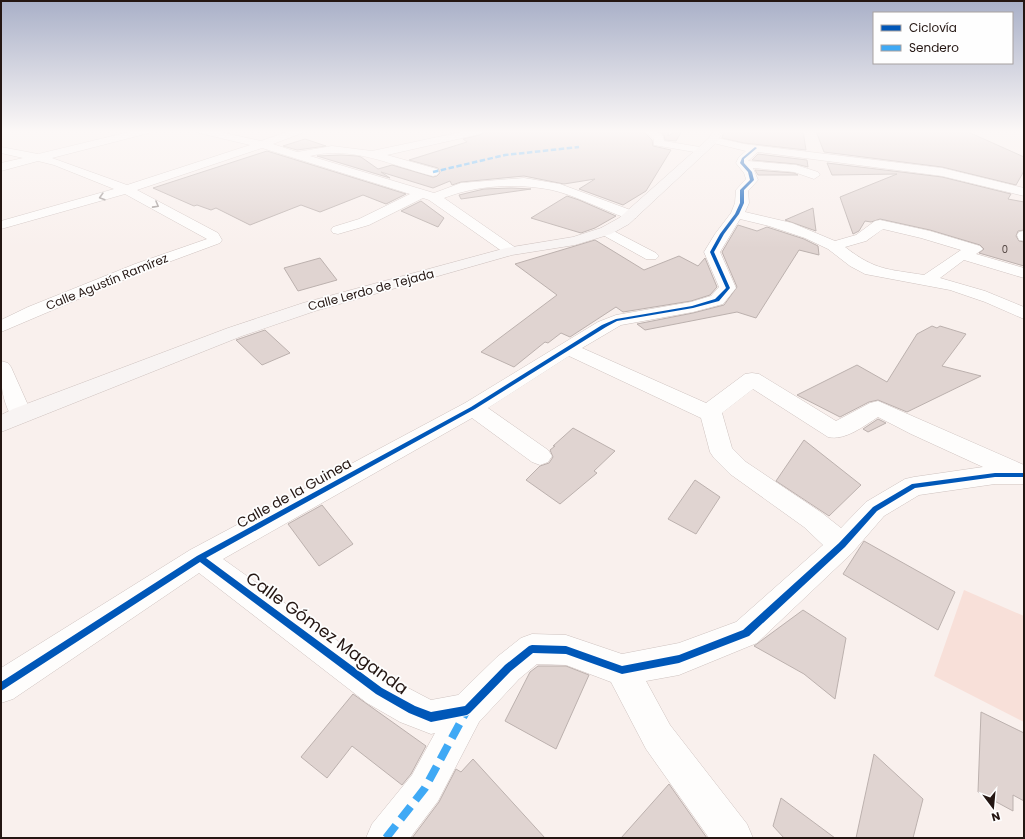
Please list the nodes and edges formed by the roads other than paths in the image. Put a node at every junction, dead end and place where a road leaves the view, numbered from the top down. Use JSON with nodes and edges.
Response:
{"nodes":[{"id":1,"x":76,"y":170,"type":"edge"},
{"id":2,"x":188,"y":170,"type":"edge"},
{"id":3,"x":343,"y":170,"type":"edge"},
{"id":4,"x":426,"y":170,"type":"edge"},
{"id":5,"x":678,"y":170,"type":"edge"},
{"id":6,"x":748,"y":170,"type":"edge"},
{"id":7,"x":800,"y":170,"type":"edge"},
{"id":8,"x":928,"y":170,"type":"edge"},
{"id":9,"x":433,"y":172,"type":"dead end"},
{"id":10,"x":814,"y":174,"type":"dead end"},
{"id":11,"x":128,"y":190,"type":"junction"},
{"id":12,"x":1024,"y":192,"type":"edge"},
{"id":13,"x":428,"y":195,"type":"junction"},
{"id":14,"x":631,"y":214,"type":"junction"},
{"id":15,"x":737,"y":214,"type":"junction"},
{"id":16,"x":1,"y":225,"type":"edge"},
{"id":17,"x":338,"y":230,"type":"dead end"},
{"id":18,"x":606,"y":231,"type":"junction"},
{"id":19,"x":833,"y":246,"type":"junction"},
{"id":20,"x":511,"y":251,"type":"junction"},
{"id":21,"x":962,"y":255,"type":"junction"},
{"id":22,"x":652,"y":256,"type":"dead end"},
{"id":23,"x":1024,"y":273,"type":"edge"},
{"id":24,"x":932,"y":281,"type":"junction"},
{"id":25,"x":1024,"y":314,"type":"edge"},
{"id":26,"x":1,"y":327,"type":"edge"},
{"id":27,"x":569,"y":349,"type":"junction"},
{"id":28,"x":1,"y":367,"type":"edge"},
{"id":29,"x":473,"y":408,"type":"junction"},
{"id":30,"x":708,"y":413,"type":"junction"},
{"id":31,"x":21,"y":414,"type":"junction"},
{"id":32,"x":1,"y":424,"type":"edge"},
{"id":33,"x":540,"y":456,"type":"dead end"},
{"id":34,"x":1023,"y":475,"type":"edge"},
{"id":35,"x":842,"y":545,"type":"junction"},
{"id":36,"x":200,"y":558,"type":"junction"},
{"id":37,"x":622,"y":670,"type":"junction"},
{"id":38,"x":1,"y":687,"type":"edge"},
{"id":39,"x":467,"y":710,"type":"junction"},
{"id":40,"x":386,"y":838,"type":"edge"},
{"id":41,"x":733,"y":838,"type":"edge"}],
"edges":[{"from":1,"to":11,"type":"street"},
{"from":2,"to":11,"type":"street"},
{"from":3,"to":13,"type":"street"},
{"from":4,"to":9,"type":"street"},
{"from":5,"to":14,"type":"street","name":"Calle Lerdo de Tejada"},
{"from":6,"to":15,"type":"street"},
{"from":7,"to":10,"type":"street"},
{"from":8,"to":12,"type":"street"},
{"from":11,"to":16,"type":"street","one_way":true},
{"from":11,"to":26,"type":"street","name":"Calle Agustín Ramírez","one_way":true},
{"from":13,"to":14,"type":"street"},
{"from":13,"to":17,"type":"street"},
{"from":13,"to":20,"type":"street"},
{"from":14,"to":18,"type":"street","name":"Calle Lerdo de Tejada"},
{"from":15,"to":19,"type":"street"},
{"from":15,"to":27,"type":"street","name":"Calle de la Guinea"},
{"from":18,"to":20,"type":"street","name":"Calle Lerdo de Tejada"},
{"from":18,"to":22,"type":"street"},
{"from":19,"to":21,"type":"street"},
{"from":19,"to":24,"type":"street"},
{"from":20,"to":31,"type":"street","name":"Calle Lerdo de Tejada"},
{"from":21,"to":23,"type":"street"},
{"from":21,"to":24,"type":"street"},
{"from":24,"to":25,"type":"street"},
{"from":27,"to":29,"type":"street","name":"Calle de la Guinea"},
{"from":27,"to":30,"type":"street"},
{"from":28,"to":31,"type":"street"},
{"from":29,"to":33,"type":"street"},
{"from":29,"to":36,"type":"street","name":"Calle de la Guinea"},
{"from":30,"to":34,"type":"street"},
{"from":30,"to":35,"type":"street"},
{"from":31,"to":32,"type":"street","name":"Calle Lerdo de Tejada"},
{"from":34,"to":35,"type":"street"},
{"from":35,"to":37,"type":"street"},
{"from":36,"to":38,"type":"street","name":"Calle de la Guinea"},
{"from":36,"to":39,"type":"street","name":"Calle Gómez Maganda"},
{"from":37,"to":39,"type":"street"},
{"from":37,"to":41,"type":"street"},
{"from":39,"to":40,"type":"street"}]}
